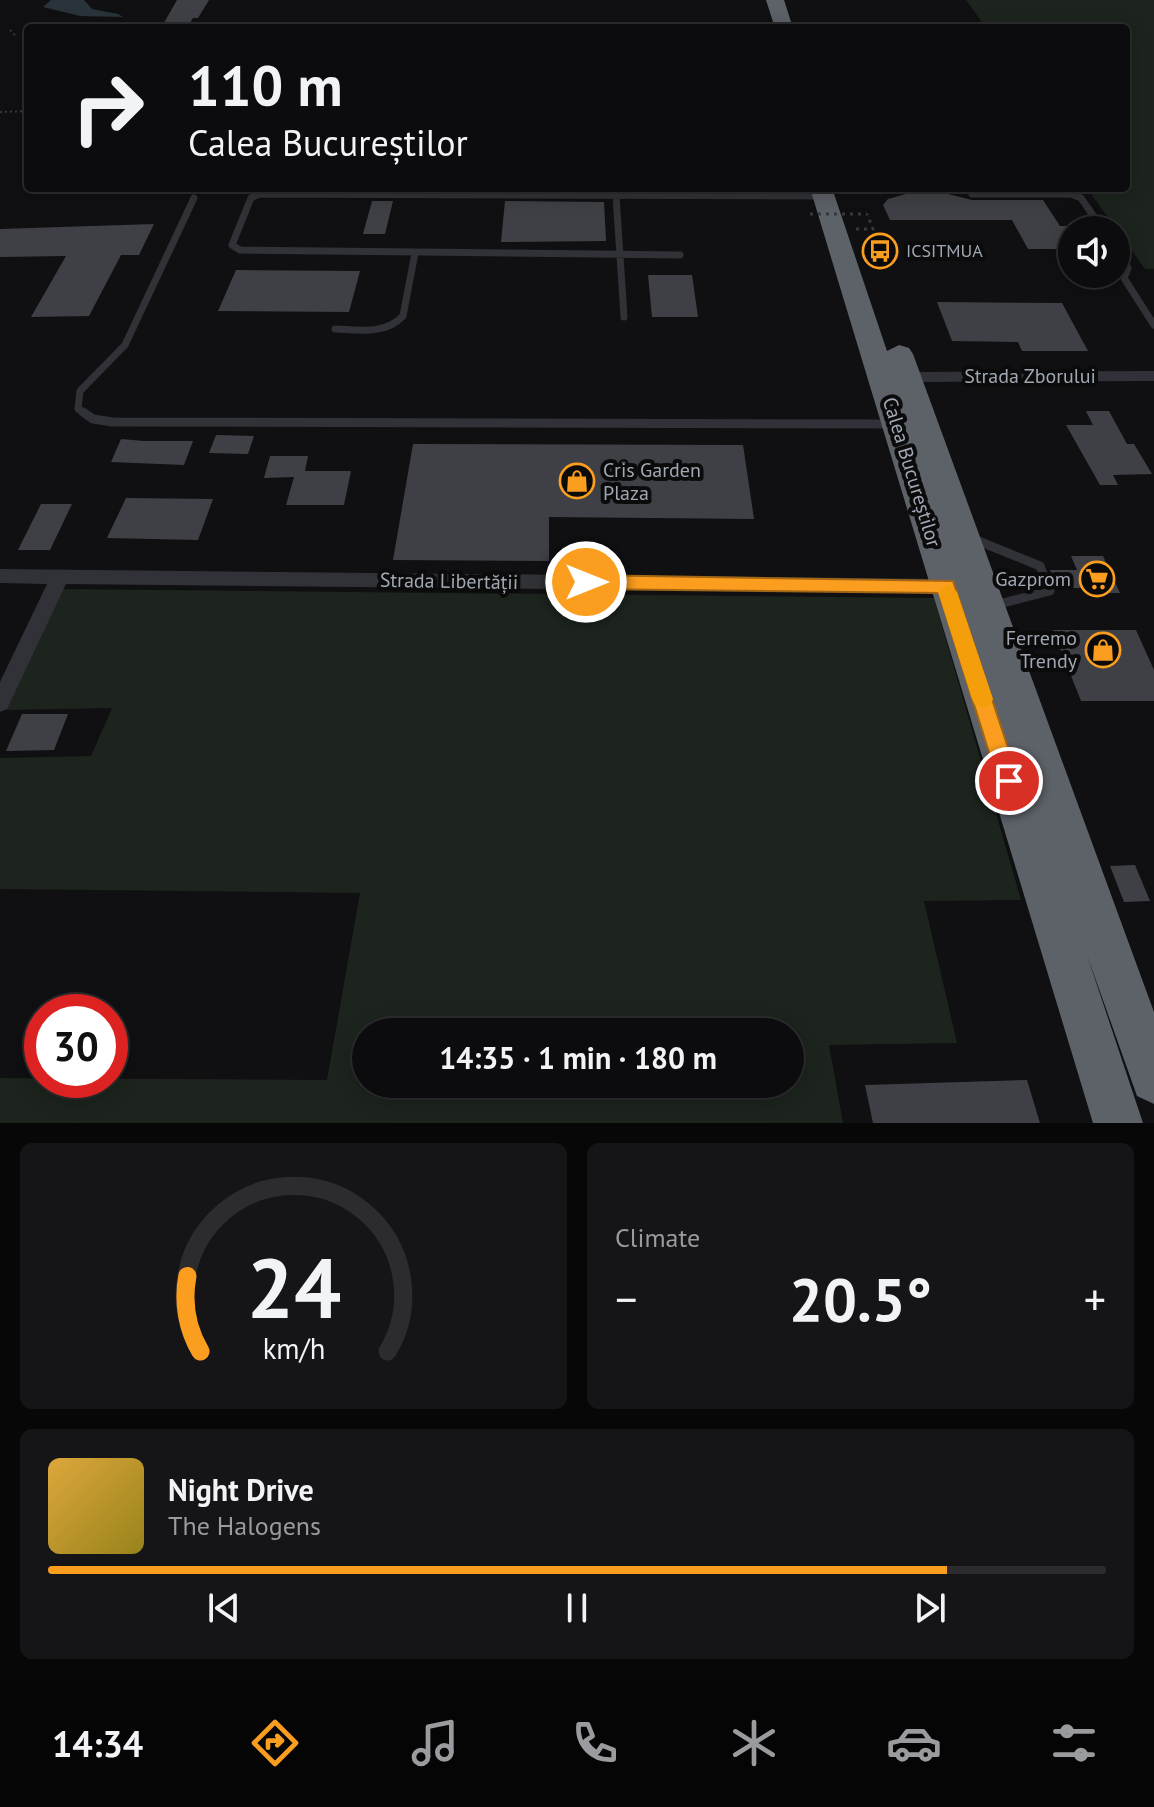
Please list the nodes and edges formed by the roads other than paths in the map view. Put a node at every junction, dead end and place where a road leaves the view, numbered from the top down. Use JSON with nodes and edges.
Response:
{"nodes":[{"id":1,"x":760,"y":0,"type":"edge"},
{"id":2,"x":775,"y":0,"type":"edge"},
{"id":3,"x":768,"y":24,"type":"edge"},
{"id":4,"x":783,"y":24,"type":"edge"},
{"id":5,"x":972,"y":194,"type":"dead end"},
{"id":6,"x":616,"y":195,"type":"junction"},
{"id":7,"x":824,"y":196,"type":"edge"},
{"id":8,"x":194,"y":198,"type":"dead end"},
{"id":9,"x":1093,"y":216,"type":"edge"},
{"id":10,"x":415,"y":253,"type":"junction"},
{"id":11,"x":620,"y":255,"type":"junction"},
{"id":12,"x":680,"y":255,"type":"dead end"},
{"id":13,"x":1130,"y":287,"type":"edge"},
{"id":14,"x":624,"y":317,"type":"dead end"},
{"id":15,"x":1154,"y":325,"type":"edge"},
{"id":16,"x":335,"y":329,"type":"dead end"},
{"id":17,"x":1154,"y":376,"type":"edge"},
{"id":18,"x":907,"y":377,"type":"junction"},
{"id":19,"x":898,"y":424,"type":"junction"},
{"id":20,"x":962,"y":534,"type":"junction"},
{"id":21,"x":0,"y":576,"type":"edge"},
{"id":22,"x":60,"y":576,"type":"junction"},
{"id":23,"x":946,"y":586,"type":"junction"},
{"id":24,"x":988,"y":607,"type":"junction"},
{"id":25,"x":0,"y":703,"type":"edge"},
{"id":26,"x":1142,"y":1008,"type":"edge"},
{"id":27,"x":1154,"y":1079,"type":"edge"},
{"id":28,"x":1118,"y":1123,"type":"edge"}],
"edges":[{"from":1,"to":3,"type":"highway"},
{"from":2,"to":4,"type":"highway"},
{"from":5,"to":9,"type":"lane"},
{"from":6,"to":7,"type":"lane"},
{"from":6,"to":10,"type":"lane"},
{"from":6,"to":11,"type":"lane"},
{"from":7,"to":18,"type":"highway","name":"Calea Bucureștilor"},
{"from":7,"to":19,"type":"highway","name":"Calea Bucureștilor"},
{"from":8,"to":19,"type":"lane"},
{"from":10,"to":11,"type":"lane"},
{"from":10,"to":16,"type":"lane"},
{"from":11,"to":12,"type":"lane"},
{"from":11,"to":14,"type":"lane"},
{"from":13,"to":15,"type":"lane"},
{"from":17,"to":18,"type":"street","name":"Strada Zborului"},
{"from":18,"to":20,"type":"highway","name":"Calea Bucureștilor"},
{"from":19,"to":23,"type":"highway","name":"Calea Bucureștilor"},
{"from":20,"to":24,"type":"highway","name":"Calea Bucureștilor"},
{"from":20,"to":24,"type":"lane"},
{"from":21,"to":22,"type":"street","name":"Strada Libertății"},
{"from":22,"to":23,"type":"street","name":"Strada Libertății"},
{"from":22,"to":25,"type":"street"},
{"from":23,"to":28,"type":"highway","name":"Calea Bucureștilor"},
{"from":24,"to":26,"type":"highway","name":"Calea Bucureștilor"},
{"from":26,"to":27,"type":"highway","name":"Calea Bucureștilor"}]}
